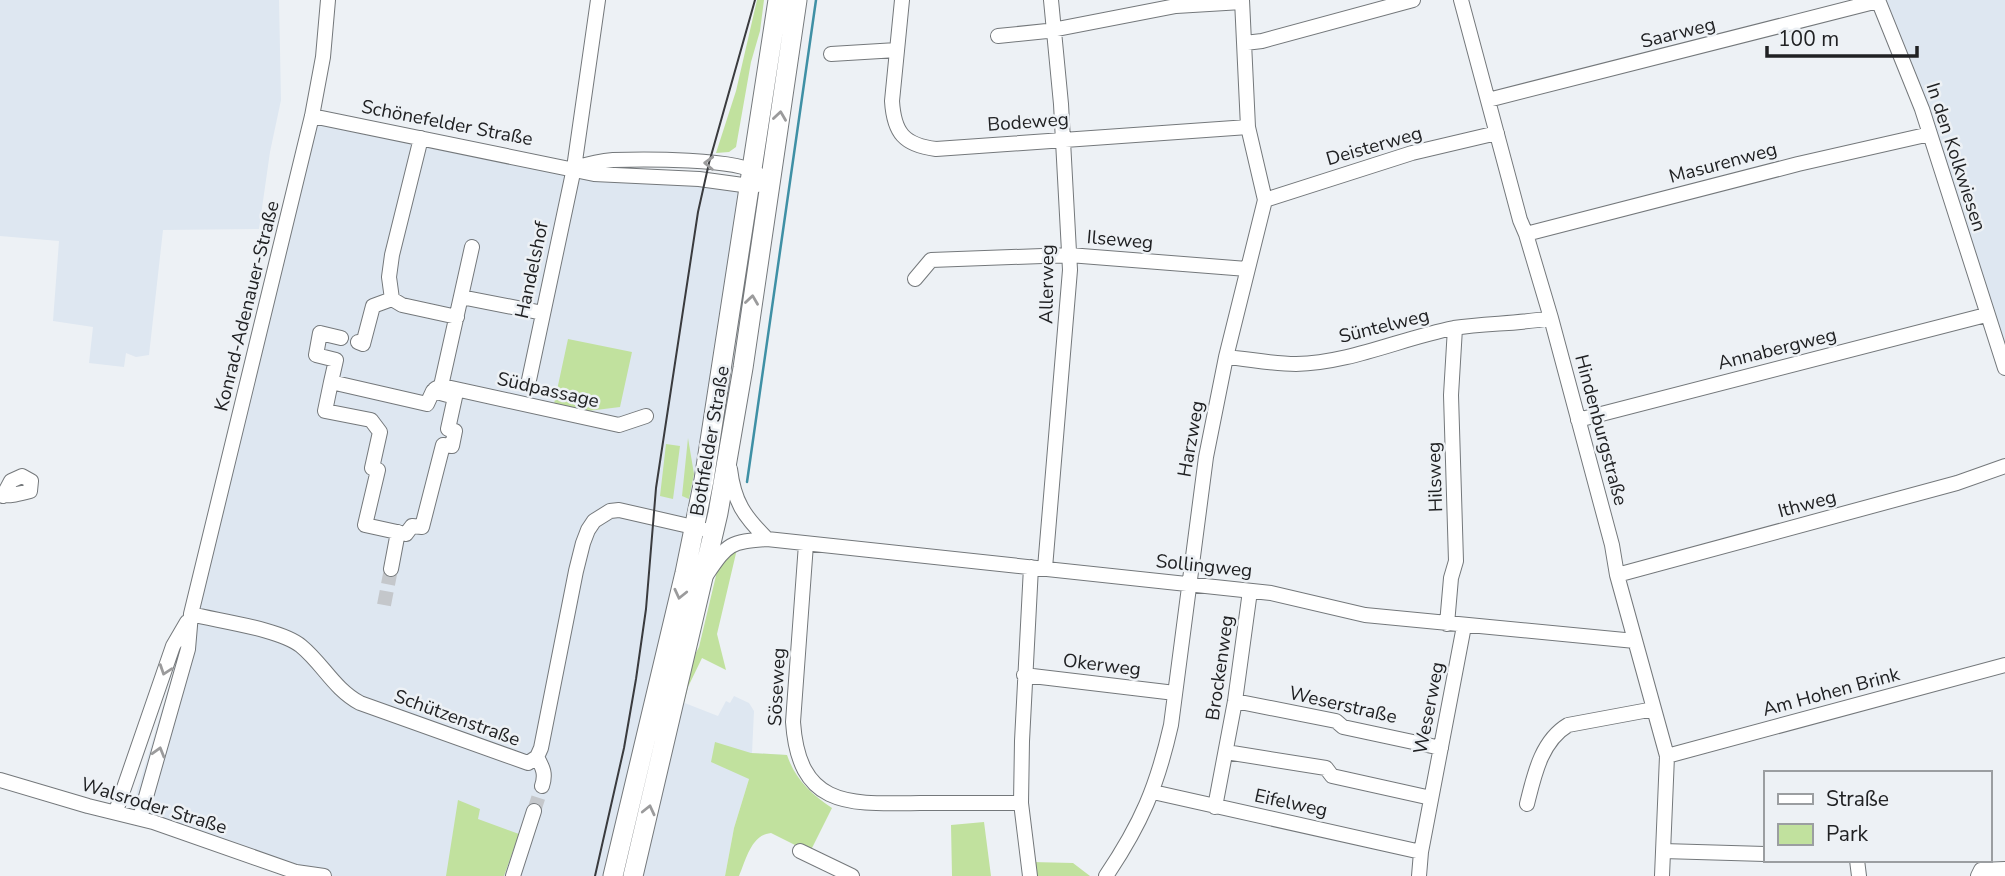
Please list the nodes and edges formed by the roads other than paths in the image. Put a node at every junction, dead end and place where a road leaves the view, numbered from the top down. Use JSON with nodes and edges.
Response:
{"nodes":[{"id":1,"x":328,"y":0,"type":"edge"},
{"id":2,"x":598,"y":0,"type":"edge"},
{"id":3,"x":778,"y":0,"type":"edge"},
{"id":4,"x":797,"y":0,"type":"edge"},
{"id":5,"x":902,"y":0,"type":"edge"},
{"id":6,"x":1051,"y":0,"type":"edge"},
{"id":7,"x":1413,"y":0,"type":"edge"},
{"id":8,"x":1461,"y":0,"type":"edge"},
{"id":9,"x":1242,"y":1,"type":"edge"},
{"id":10,"x":1878,"y":1,"type":"edge"},
{"id":11,"x":1054,"y":29,"type":"junction"},
{"id":12,"x":998,"y":36,"type":"dead end"},
{"id":13,"x":1245,"y":43,"type":"junction"},
{"id":14,"x":897,"y":50,"type":"junction"},
{"id":15,"x":831,"y":54,"type":"dead end"},
{"id":16,"x":1488,"y":100,"type":"junction"},
{"id":17,"x":312,"y":116,"type":"junction"},
{"id":18,"x":1248,"y":127,"type":"junction"},
{"id":19,"x":1497,"y":133,"type":"junction"},
{"id":20,"x":1930,"y":134,"type":"junction"},
{"id":21,"x":421,"y":138,"type":"junction"},
{"id":22,"x":1062,"y":139,"type":"junction"},
{"id":23,"x":666,"y":161,"type":"junction"},
{"id":24,"x":574,"y":168,"type":"junction"},
{"id":25,"x":677,"y":177,"type":"junction"},
{"id":26,"x":751,"y":177,"type":"junction"},
{"id":27,"x":770,"y":183,"type":"junction"},
{"id":28,"x":1265,"y":200,"type":"junction"},
{"id":29,"x":1526,"y":234,"type":"junction"},
{"id":30,"x":472,"y":247,"type":"dead end"},
{"id":31,"x":1069,"y":255,"type":"junction"},
{"id":32,"x":1247,"y":269,"type":"junction"},
{"id":33,"x":915,"y":279,"type":"dead end"},
{"id":34,"x":461,"y":297,"type":"junction"},
{"id":35,"x":392,"y":299,"type":"junction"},
{"id":36,"x":543,"y":313,"type":"junction"},
{"id":37,"x":1986,"y":316,"type":"junction"},
{"id":38,"x":457,"y":317,"type":"junction"},
{"id":39,"x":1550,"y":318,"type":"junction"},
{"id":40,"x":1455,"y":328,"type":"junction"},
{"id":41,"x":341,"y":338,"type":"dead end"},
{"id":42,"x":358,"y":342,"type":"dead end"},
{"id":43,"x":1226,"y":357,"type":"junction"},
{"id":44,"x":2005,"y":368,"type":"edge"},
{"id":45,"x":529,"y":380,"type":"dead end"},
{"id":46,"x":331,"y":382,"type":"junction"},
{"id":47,"x":437,"y":388,"type":"junction"},
{"id":48,"x":646,"y":416,"type":"dead end"},
{"id":49,"x":1578,"y":420,"type":"junction"},
{"id":50,"x":729,"y":453,"type":"junction"},
{"id":51,"x":2005,"y":466,"type":"edge"},
{"id":52,"x":704,"y":529,"type":"junction"},
{"id":53,"x":398,"y":532,"type":"junction"},
{"id":54,"x":767,"y":539,"type":"junction"},
{"id":55,"x":806,"y":544,"type":"junction"},
{"id":56,"x":1038,"y":567,"type":"junction"},
{"id":57,"x":391,"y":569,"type":"tunnel mouth"},
{"id":58,"x":1618,"y":575,"type":"junction"},
{"id":59,"x":704,"y":578,"type":"junction"},
{"id":60,"x":1190,"y":584,"type":"junction"},
{"id":61,"x":1250,"y":591,"type":"junction"},
{"id":62,"x":190,"y":616,"type":"junction"},
{"id":63,"x":1447,"y":624,"type":"junction"},
{"id":64,"x":1464,"y":626,"type":"junction"},
{"id":65,"x":1635,"y":641,"type":"junction"},
{"id":66,"x":2005,"y":665,"type":"edge"},
{"id":67,"x":1024,"y":675,"type":"junction"},
{"id":68,"x":1175,"y":693,"type":"junction"},
{"id":69,"x":1235,"y":701,"type":"junction"},
{"id":70,"x":1654,"y":709,"type":"junction"},
{"id":71,"x":1441,"y":748,"type":"junction"},
{"id":72,"x":1226,"y":752,"type":"junction"},
{"id":73,"x":537,"y":757,"type":"junction"},
{"id":74,"x":1667,"y":757,"type":"junction"},
{"id":75,"x":0,"y":780,"type":"edge"},
{"id":76,"x":542,"y":786,"type":"tunnel mouth"},
{"id":77,"x":1153,"y":792,"type":"junction"},
{"id":78,"x":1431,"y":798,"type":"junction"},
{"id":79,"x":1021,"y":803,"type":"junction"},
{"id":80,"x":1527,"y":804,"type":"dead end"},
{"id":81,"x":1215,"y":807,"type":"junction"},
{"id":82,"x":116,"y":811,"type":"junction"},
{"id":83,"x":534,"y":811,"type":"tunnel mouth"},
{"id":84,"x":140,"y":818,"type":"junction"},
{"id":85,"x":800,"y":850,"type":"dead end"},
{"id":86,"x":1663,"y":851,"type":"junction"},
{"id":87,"x":1421,"y":852,"type":"junction"},
{"id":88,"x":1764,"y":854,"type":"edge"},
{"id":89,"x":2005,"y":869,"type":"edge"},
{"id":90,"x":300,"y":874,"type":"edge"},
{"id":91,"x":324,"y":876,"type":"edge"},
{"id":92,"x":513,"y":876,"type":"edge"},
{"id":93,"x":613,"y":876,"type":"edge"},
{"id":94,"x":634,"y":876,"type":"edge"},
{"id":95,"x":852,"y":876,"type":"edge"},
{"id":96,"x":1030,"y":876,"type":"edge"},
{"id":97,"x":1106,"y":876,"type":"edge"},
{"id":98,"x":1419,"y":876,"type":"edge"},
{"id":99,"x":1662,"y":876,"type":"edge"},
{"id":100,"x":1978,"y":876,"type":"edge"}],
"edges":[{"from":1,"to":17,"type":"street","name":"Konrad-Adenauer-Straße"},
{"from":2,"to":24,"type":"street","name":"Handelshof"},
{"from":3,"to":26,"type":"main road","name":"Bothfelder Straße"},
{"from":27,"to":4,"type":"main road","name":"Bothfelder Straße","one_way":true},
{"from":5,"to":14,"type":"street","name":"Bodeweg"},
{"from":6,"to":11,"type":"street","name":"Allerweg"},
{"from":7,"to":13,"type":"street"},
{"from":8,"to":16,"type":"street","name":"Hindenburgstraße"},
{"from":9,"to":11,"type":"street"},
{"from":9,"to":13,"type":"street","name":"Harzweg"},
{"from":10,"to":16,"type":"street","name":"Saarweg"},
{"from":10,"to":20,"type":"street","name":"In den Kolkwiesen"},
{"from":11,"to":12,"type":"street"},
{"from":11,"to":22,"type":"street","name":"Allerweg"},
{"from":13,"to":18,"type":"street","name":"Harzweg"},
{"from":14,"to":15,"type":"street"},
{"from":14,"to":22,"type":"street","name":"Bodeweg"},
{"from":16,"to":19,"type":"street","name":"Hindenburgstraße"},
{"from":17,"to":21,"type":"street","name":"Schönefelder Straße"},
{"from":17,"to":62,"type":"street","name":"Konrad-Adenauer-Straße"},
{"from":18,"to":22,"type":"street","name":"Bodeweg"},
{"from":18,"to":28,"type":"street","name":"Harzweg"},
{"from":19,"to":28,"type":"street","name":"Deisterweg"},
{"from":19,"to":29,"type":"street","name":"Hindenburgstraße"},
{"from":20,"to":29,"type":"street","name":"Masurenweg"},
{"from":20,"to":37,"type":"street","name":"In den Kolkwiesen"},
{"from":21,"to":24,"type":"street","name":"Schönefelder Straße"},
{"from":21,"to":35,"type":"street"},
{"from":22,"to":31,"type":"street","name":"Allerweg"},
{"from":23,"to":24,"type":"street","name":"Schönefelder Straße"},
{"from":23,"to":25,"type":"street"},
{"from":26,"to":23,"type":"street","name":"Schönefelder Straße","one_way":true},
{"from":24,"to":25,"type":"street","name":"Schönefelder Straße"},
{"from":24,"to":36,"type":"street","name":"Handelshof"},
{"from":25,"to":26,"type":"street","name":"Schönefelder Straße"},
{"from":26,"to":27,"type":"street","name":"Schönefelder Straße"},
{"from":26,"to":52,"type":"main road","name":"Bothfelder Straße"},
{"from":50,"to":27,"type":"main road","name":"Bothfelder Straße","one_way":true},
{"from":28,"to":32,"type":"street","name":"Harzweg"},
{"from":29,"to":39,"type":"street","name":"Hindenburgstraße"},
{"from":30,"to":34,"type":"street"},
{"from":31,"to":32,"type":"street","name":"Ilseweg"},
{"from":31,"to":33,"type":"street","name":"Ilseweg"},
{"from":31,"to":56,"type":"street","name":"Allerweg"},
{"from":32,"to":43,"type":"street","name":"Harzweg"},
{"from":34,"to":36,"type":"street"},
{"from":34,"to":38,"type":"street"},
{"from":35,"to":38,"type":"street"},
{"from":35,"to":42,"type":"street"},
{"from":36,"to":45,"type":"street","name":"Handelshof"},
{"from":37,"to":44,"type":"street","name":"In den Kolkwiesen"},
{"from":37,"to":49,"type":"street","name":"Annabergweg"},
{"from":38,"to":47,"type":"street"},
{"from":39,"to":40,"type":"street","name":"Süntelweg"},
{"from":39,"to":49,"type":"street","name":"Hindenburgstraße"},
{"from":40,"to":43,"type":"street","name":"Süntelweg"},
{"from":40,"to":63,"type":"street","name":"Hilsweg"},
{"from":41,"to":46,"type":"street"},
{"from":43,"to":60,"type":"street","name":"Harzweg"},
{"from":46,"to":47,"type":"street"},
{"from":46,"to":53,"type":"street"},
{"from":47,"to":48,"type":"street","name":"Südpassage"},
{"from":47,"to":53,"type":"street"},
{"from":49,"to":58,"type":"street","name":"Hindenburgstraße"},
{"from":50,"to":52,"type":"main road","name":"Bothfelder Straße"},
{"from":50,"to":54,"type":"street"},
{"from":51,"to":58,"type":"street","name":"Ithweg"},
{"from":52,"to":59,"type":"main road","name":"Bothfelder Straße"},
{"from":52,"to":73,"type":"street","name":"Schützenstraße"},
{"from":52,"to":93,"type":"main road","name":"Bothfelder Straße","one_way":true},
{"from":53,"to":57,"type":"street"},
{"from":54,"to":55,"type":"street","name":"Sollingweg"},
{"from":54,"to":59,"type":"street","name":"Sollingweg"},
{"from":55,"to":56,"type":"street","name":"Sollingweg"},
{"from":55,"to":79,"type":"street","name":"Söseweg"},
{"from":56,"to":60,"type":"street","name":"Sollingweg"},
{"from":56,"to":67,"type":"street","name":"Allerweg"},
{"from":58,"to":65,"type":"street","name":"Hindenburgstraße"},
{"from":94,"to":59,"type":"main road","name":"Bothfelder Straße","one_way":true},
{"from":60,"to":61,"type":"street","name":"Sollingweg"},
{"from":60,"to":68,"type":"street","name":"Harzweg"},
{"from":61,"to":63,"type":"street","name":"Sollingweg"},
{"from":61,"to":69,"type":"street","name":"Brockenweg"},
{"from":62,"to":73,"type":"street","name":"Schützenstraße"},
{"from":62,"to":82,"type":"street","name":"Konrad-Adenauer-Straße","one_way":true},
{"from":84,"to":62,"type":"street","name":"Konrad-Adenauer-Straße","one_way":true},
{"from":63,"to":64,"type":"street","name":"Sollingweg"},
{"from":64,"to":65,"type":"street","name":"Sollingweg"},
{"from":64,"to":71,"type":"street","name":"Weserweg"},
{"from":65,"to":70,"type":"street","name":"Hindenburgstraße"},
{"from":66,"to":74,"type":"street","name":"Am Hohen Brink"},
{"from":67,"to":68,"type":"street","name":"Okerweg"},
{"from":67,"to":79,"type":"street","name":"Allerweg"},
{"from":68,"to":77,"type":"street","name":"Harzweg"},
{"from":69,"to":71,"type":"street","name":"Weserstraße"},
{"from":69,"to":72,"type":"street","name":"Brockenweg"},
{"from":70,"to":74,"type":"street","name":"Hindenburgstraße"},
{"from":70,"to":80,"type":"street"},
{"from":71,"to":78,"type":"street","name":"Weserweg"},
{"from":72,"to":78,"type":"street"},
{"from":72,"to":81,"type":"street","name":"Brockenweg"},
{"from":73,"to":76,"type":"street"},
{"from":74,"to":86,"type":"street","name":"Hindenburgstraße"},
{"from":75,"to":82,"type":"street","name":"Walsroder Straße"},
{"from":77,"to":81,"type":"street","name":"Eifelweg"},
{"from":77,"to":97,"type":"street","name":"Harzweg"},
{"from":78,"to":87,"type":"street","name":"Weserweg"},
{"from":79,"to":96,"type":"street","name":"Allerweg"},
{"from":81,"to":87,"type":"street","name":"Eifelweg"},
{"from":82,"to":84,"type":"street","name":"Walsroder Straße"},
{"from":83,"to":92,"type":"street"},
{"from":84,"to":90,"type":"street","name":"Walsroder Straße"},
{"from":85,"to":95,"type":"street"},
{"from":86,"to":88,"type":"street"},
{"from":86,"to":99,"type":"street","name":"Hindenburgstraße"},
{"from":87,"to":98,"type":"street","name":"Weserweg"},
{"from":89,"to":100,"type":"street"},
{"from":90,"to":91,"type":"street","name":"Walsroder Straße"}]}
